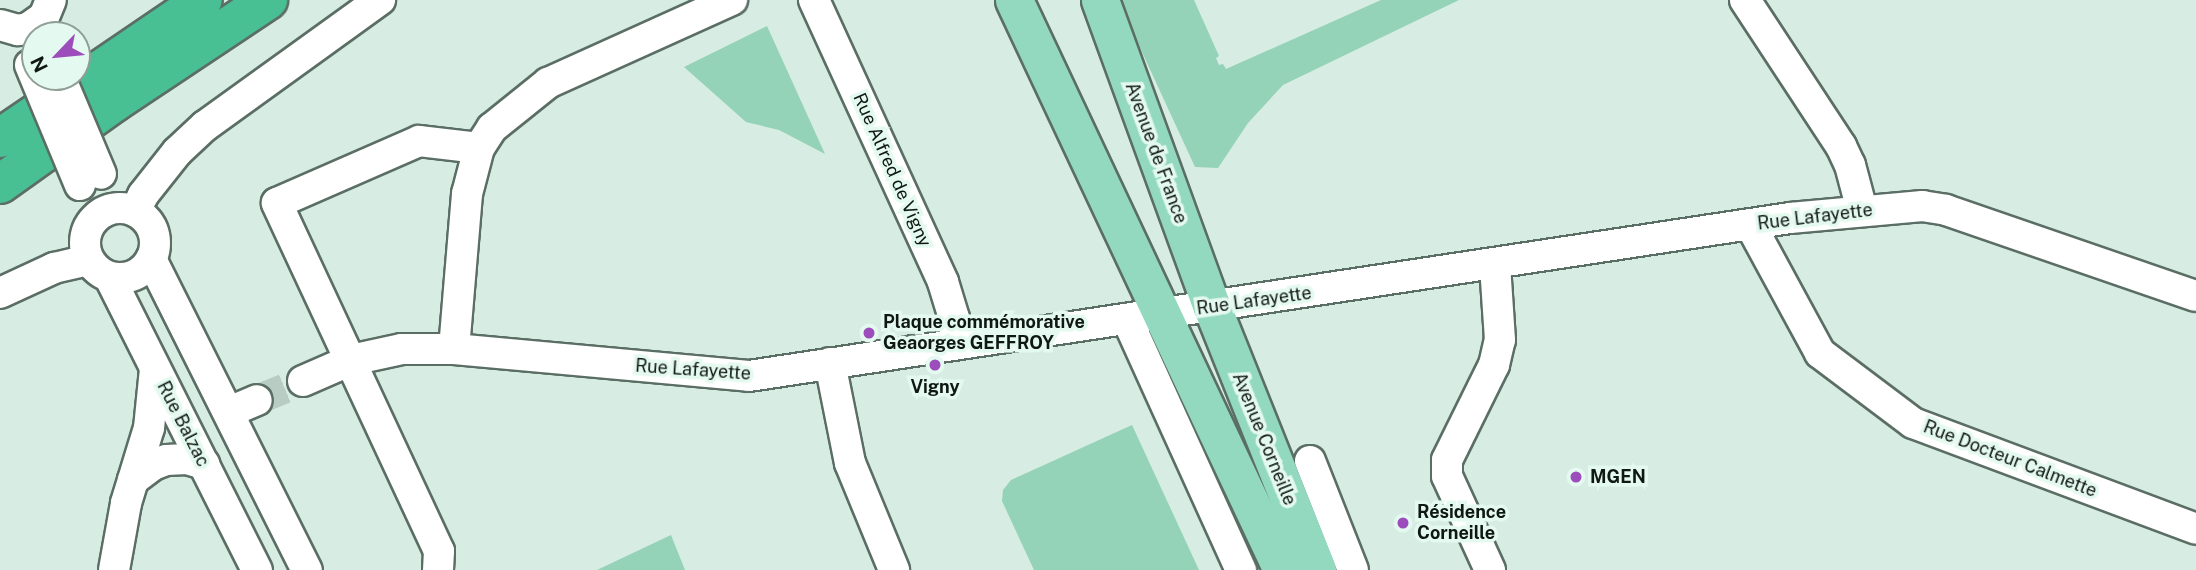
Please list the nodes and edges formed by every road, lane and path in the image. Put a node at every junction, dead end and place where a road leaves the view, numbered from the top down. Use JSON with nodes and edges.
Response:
{"nodes":[{"id":1,"x":203,"y":0,"type":"edge"},
{"id":2,"x":268,"y":0,"type":"edge"},
{"id":3,"x":380,"y":0,"type":"edge"},
{"id":4,"x":732,"y":0,"type":"edge"},
{"id":5,"x":814,"y":0,"type":"edge"},
{"id":6,"x":1014,"y":0,"type":"edge"},
{"id":7,"x":1100,"y":0,"type":"edge"},
{"id":8,"x":1745,"y":0,"type":"edge"},
{"id":9,"x":44,"y":91,"type":"edge"},
{"id":10,"x":64,"y":91,"type":"edge"},
{"id":11,"x":0,"y":138,"type":"edge"},
{"id":12,"x":479,"y":148,"type":"junction"},
{"id":13,"x":90,"y":180,"type":"junction"},
{"id":14,"x":0,"y":184,"type":"edge"},
{"id":15,"x":1862,"y":210,"type":"junction"},
{"id":16,"x":116,"y":213,"type":"junction"},
{"id":17,"x":1750,"y":224,"type":"junction"},
{"id":18,"x":151,"y":259,"type":"junction"},
{"id":19,"x":1495,"y":264,"type":"junction"},
{"id":20,"x":99,"y":269,"type":"junction"},
{"id":21,"x":0,"y":293,"type":"edge"},
{"id":22,"x":2196,"y":296,"type":"edge"},
{"id":23,"x":1212,"y":307,"type":"junction"},
{"id":24,"x":1163,"y":314,"type":"junction"},
{"id":25,"x":1127,"y":319,"type":"junction"},
{"id":26,"x":956,"y":344,"type":"junction"},
{"id":27,"x":454,"y":349,"type":"junction"},
{"id":28,"x":351,"y":360,"type":"junction"},
{"id":29,"x":830,"y":363,"type":"junction"},
{"id":30,"x":155,"y":369,"type":"junction"},
{"id":31,"x":303,"y":381,"type":"tunnel mouth"},
{"id":32,"x":257,"y":400,"type":"tunnel mouth"},
{"id":33,"x":200,"y":405,"type":"dead end"},
{"id":34,"x":229,"y":412,"type":"junction"},
{"id":35,"x":1310,"y":461,"type":"dead end"},
{"id":36,"x":204,"y":464,"type":"junction"},
{"id":37,"x":133,"y":480,"type":"junction"},
{"id":38,"x":2196,"y":529,"type":"edge"},
{"id":39,"x":114,"y":570,"type":"edge"},
{"id":40,"x":257,"y":570,"type":"edge"},
{"id":41,"x":307,"y":570,"type":"edge"},
{"id":42,"x":438,"y":570,"type":"edge"},
{"id":43,"x":894,"y":570,"type":"edge"},
{"id":44,"x":1241,"y":570,"type":"edge"},
{"id":45,"x":1282,"y":570,"type":"edge"},
{"id":46,"x":1317,"y":570,"type":"edge"},
{"id":47,"x":1353,"y":570,"type":"edge"},
{"id":48,"x":1490,"y":570,"type":"edge"}],
"edges":[{"from":1,"to":11,"type":"highway"},
{"from":2,"to":14,"type":"highway"},
{"from":3,"to":16,"type":"street"},
{"from":4,"to":12,"type":"street"},
{"from":5,"to":26,"type":"street","name":"Rue Alfred de Vigny"},
{"from":6,"to":24,"type":"main road","name":"Avenue Corneille"},
{"from":7,"to":23,"type":"main road","name":"Avenue de France"},
{"from":8,"to":15,"type":"street"},
{"from":9,"to":13,"type":"street","bridge":true},
{"from":10,"to":13,"type":"street","bridge":true},
{"from":12,"to":27,"type":"street"},
{"from":12,"to":28,"type":"street"},
{"from":13,"to":16,"type":"street"},
{"from":15,"to":17,"type":"street","name":"Rue Lafayette"},
{"from":15,"to":22,"type":"street","name":"Rue Lafayette"},
{"from":16,"to":18,"type":"street"},
{"from":16,"to":20,"type":"street"},
{"from":17,"to":19,"type":"street","name":"Rue Lafayette"},
{"from":17,"to":38,"type":"street","name":"Rue Docteur Calmette"},
{"from":18,"to":20,"type":"street"},
{"from":18,"to":34,"type":"street"},
{"from":19,"to":23,"type":"street","name":"Rue Lafayette"},
{"from":19,"to":48,"type":"street"},
{"from":20,"to":21,"type":"street"},
{"from":20,"to":30,"type":"street","name":"Rue Balzac"},
{"from":23,"to":24,"type":"street","name":"Rue Lafayette"},
{"from":23,"to":46,"type":"main road","name":"Avenue Corneille"},
{"from":24,"to":25,"type":"street","name":"Rue Lafayette"},
{"from":24,"to":45,"type":"main road","name":"Avenue Corneille"},
{"from":25,"to":26,"type":"street","name":"Rue Lafayette"},
{"from":25,"to":44,"type":"street"},
{"from":26,"to":29,"type":"street","name":"Rue Lafayette"},
{"from":27,"to":28,"type":"street","name":"Rue Lafayette"},
{"from":27,"to":29,"type":"street","name":"Rue Lafayette"},
{"from":28,"to":31,"type":"street","name":"Rue Lafayette"},
{"from":28,"to":42,"type":"street"},
{"from":29,"to":43,"type":"street"},
{"from":30,"to":36,"type":"street","name":"Rue Balzac"},
{"from":30,"to":37,"type":"street"},
{"from":32,"to":34,"type":"street"},
{"from":33,"to":34,"type":"street","name":"Rue Balzac"},
{"from":34,"to":41,"type":"street"},
{"from":35,"to":47,"type":"street","name":"Avenue Corneille"},
{"from":36,"to":37,"type":"street"},
{"from":36,"to":40,"type":"street","name":"Rue Balzac"},
{"from":37,"to":39,"type":"street"}]}
